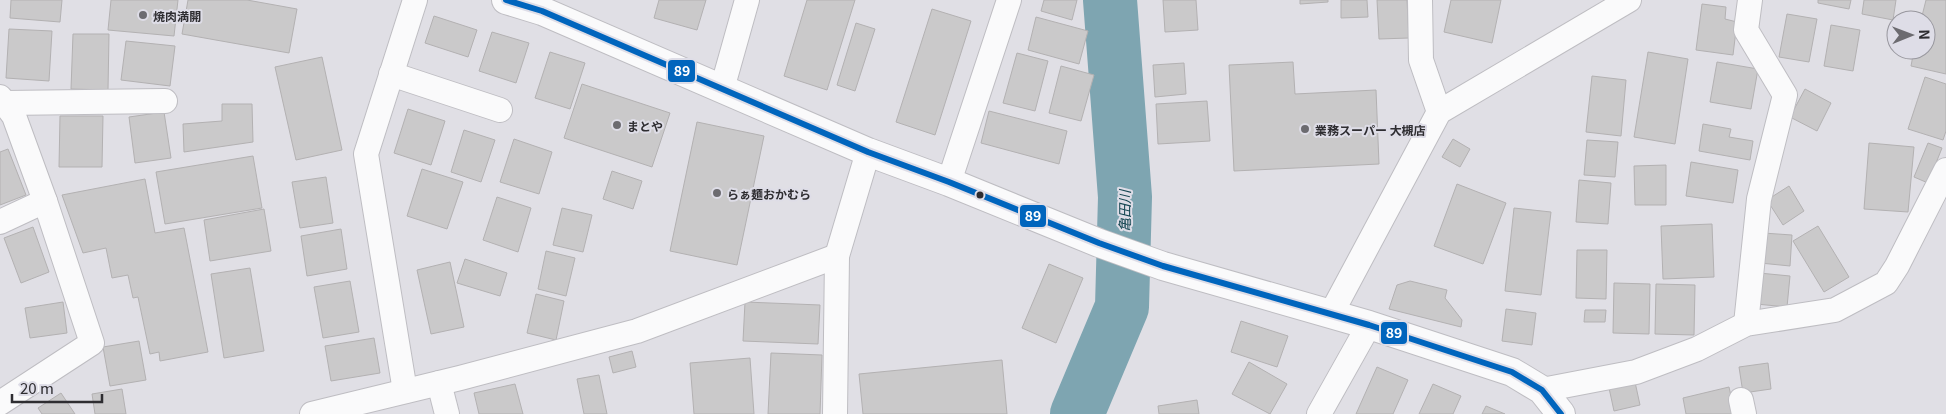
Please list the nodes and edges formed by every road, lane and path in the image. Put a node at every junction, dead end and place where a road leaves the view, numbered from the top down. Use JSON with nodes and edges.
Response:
{"nodes":[{"id":1,"x":415,"y":0,"type":"edge"},
{"id":2,"x":506,"y":0,"type":"edge"},
{"id":3,"x":747,"y":0,"type":"edge"},
{"id":4,"x":1009,"y":0,"type":"edge"},
{"id":5,"x":1420,"y":0,"type":"edge"},
{"id":6,"x":1629,"y":0,"type":"edge"},
{"id":7,"x":1750,"y":0,"type":"edge"},
{"id":8,"x":391,"y":74,"type":"junction"},
{"id":9,"x":722,"y":89,"type":"junction"},
{"id":10,"x":2,"y":100,"type":"edge"},
{"id":11,"x":165,"y":102,"type":"dead end"},
{"id":12,"x":500,"y":110,"type":"dead end"},
{"id":13,"x":1439,"y":112,"type":"junction"},
{"id":14,"x":868,"y":152,"type":"junction"},
{"id":15,"x":1946,"y":170,"type":"edge"},
{"id":16,"x":950,"y":182,"type":"junction"},
{"id":17,"x":45,"y":201,"type":"junction"},
{"id":18,"x":0,"y":222,"type":"edge"},
{"id":19,"x":837,"y":256,"type":"junction"},
{"id":20,"x":1331,"y":314,"type":"junction"},
{"id":21,"x":1746,"y":324,"type":"junction"},
{"id":22,"x":1369,"y":325,"type":"junction"},
{"id":23,"x":439,"y":383,"type":"junction"},
{"id":24,"x":1542,"y":390,"type":"junction"},
{"id":25,"x":405,"y":391,"type":"junction"},
{"id":26,"x":0,"y":403,"type":"edge"},
{"id":27,"x":312,"y":414,"type":"edge"},
{"id":28,"x":447,"y":414,"type":"edge"},
{"id":29,"x":835,"y":414,"type":"edge"},
{"id":30,"x":1319,"y":414,"type":"edge"},
{"id":31,"x":1561,"y":414,"type":"edge"}],
"edges":[{"from":1,"to":8,"type":"street"},
{"from":2,"to":9,"type":"street"},
{"from":3,"to":9,"type":"street"},
{"from":4,"to":16,"type":"street"},
{"from":5,"to":13,"type":"street"},
{"from":6,"to":13,"type":"street"},
{"from":7,"to":21,"type":"street"},
{"from":8,"to":12,"type":"street"},
{"from":8,"to":25,"type":"street"},
{"from":9,"to":14,"type":"street"},
{"from":10,"to":11,"type":"street"},
{"from":10,"to":17,"type":"street"},
{"from":13,"to":20,"type":"street"},
{"from":14,"to":16,"type":"street"},
{"from":14,"to":19,"type":"street"},
{"from":15,"to":21,"type":"street"},
{"from":16,"to":20,"type":"street"},
{"from":17,"to":18,"type":"street"},
{"from":17,"to":26,"type":"street"},
{"from":19,"to":23,"type":"street"},
{"from":19,"to":29,"type":"street"},
{"from":20,"to":22,"type":"street"},
{"from":21,"to":24,"type":"street"},
{"from":22,"to":24,"type":"street"},
{"from":22,"to":30,"type":"street"},
{"from":23,"to":25,"type":"street"},
{"from":23,"to":28,"type":"street"},
{"from":24,"to":31,"type":"street"},
{"from":25,"to":27,"type":"street"}]}
